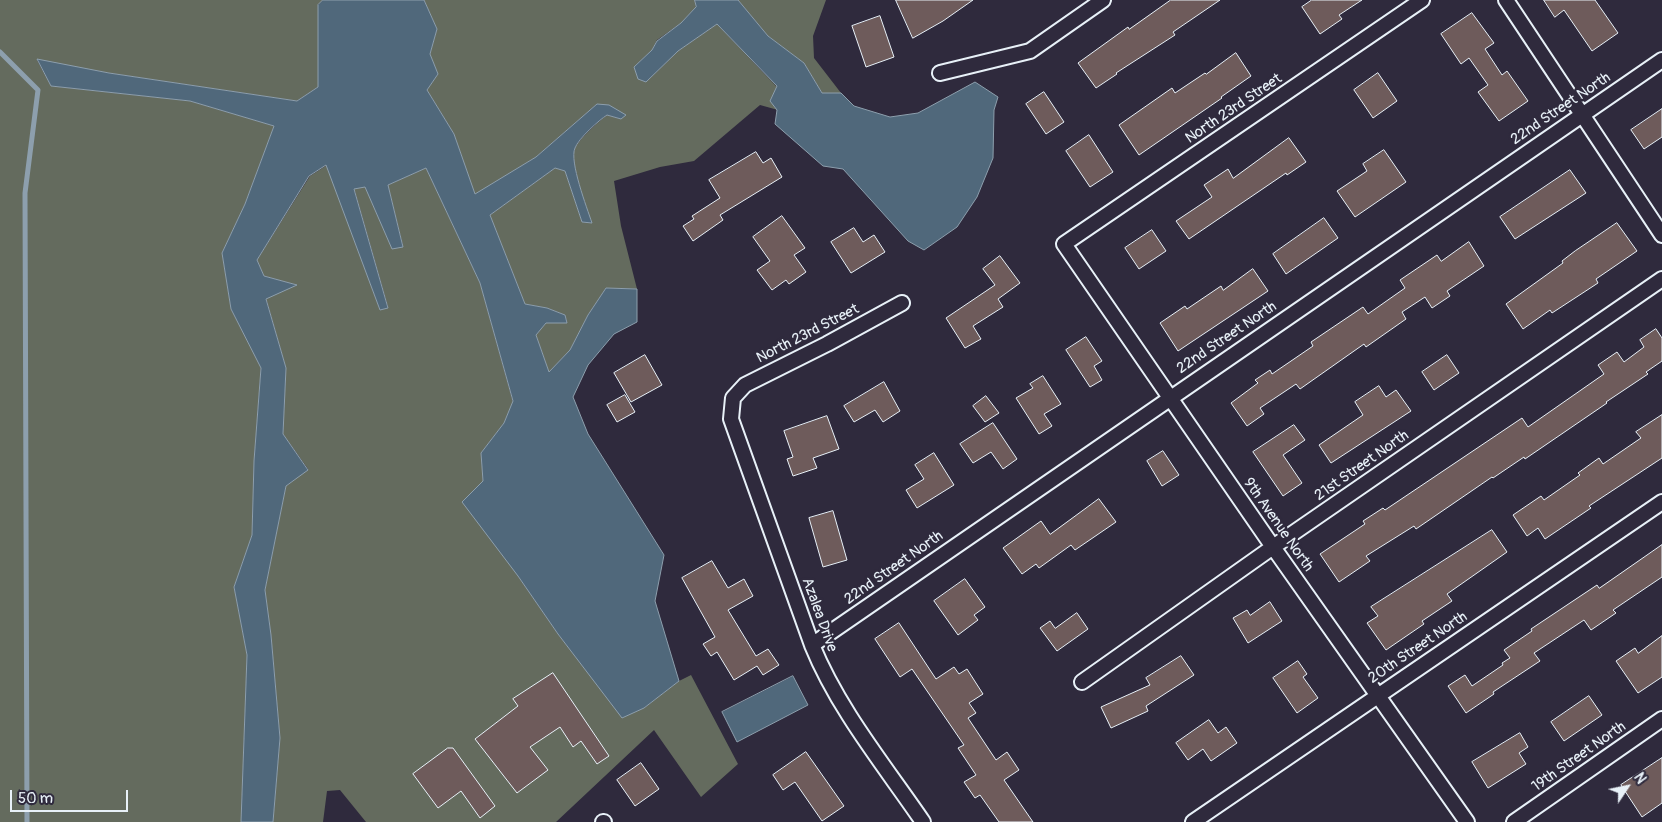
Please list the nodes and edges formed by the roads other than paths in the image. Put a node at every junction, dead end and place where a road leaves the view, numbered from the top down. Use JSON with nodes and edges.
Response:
{"nodes":[{"id":1,"x":1104,"y":0,"type":"edge"},
{"id":2,"x":1422,"y":0,"type":"edge"},
{"id":3,"x":1506,"y":0,"type":"edge"},
{"id":4,"x":1662,"y":60,"type":"edge"},
{"id":5,"x":940,"y":73,"type":"dead end"},
{"id":6,"x":1581,"y":115,"type":"junction"},
{"id":7,"x":1662,"y":235,"type":"edge"},
{"id":8,"x":1064,"y":244,"type":"joint"},
{"id":9,"x":1662,"y":279,"type":"edge"},
{"id":10,"x":902,"y":303,"type":"dead end"},
{"id":11,"x":1170,"y":397,"type":"junction"},
{"id":12,"x":733,"y":398,"type":"joint"},
{"id":13,"x":1662,"y":502,"type":"edge"},
{"id":14,"x":1273,"y":547,"type":"junction"},
{"id":15,"x":812,"y":645,"type":"junction"},
{"id":16,"x":1082,"y":682,"type":"dead end"},
{"id":17,"x":1376,"y":696,"type":"junction"},
{"id":18,"x":1662,"y":719,"type":"edge"},
{"id":19,"x":923,"y":822,"type":"edge"},
{"id":20,"x":1193,"y":822,"type":"edge"},
{"id":21,"x":1467,"y":822,"type":"edge"},
{"id":22,"x":1514,"y":822,"type":"edge"}],
"edges":[{"from":1,"to":5,"type":"street"},
{"from":2,"to":8,"type":"street","name":"North 23rd Street"},
{"from":3,"to":6,"type":"street"},
{"from":4,"to":6,"type":"street","name":"22nd Street North"},
{"from":6,"to":7,"type":"street"},
{"from":6,"to":11,"type":"street","name":"22nd Street North"},
{"from":8,"to":11,"type":"street","name":"9th Avenue North"},
{"from":9,"to":14,"type":"street","name":"21st Street North"},
{"from":10,"to":12,"type":"street","name":"North 23rd Street"},
{"from":11,"to":14,"type":"street","name":"9th Avenue North"},
{"from":11,"to":15,"type":"street","name":"22nd Street North"},
{"from":12,"to":15,"type":"street","name":"Azalea Drive"},
{"from":13,"to":17,"type":"street","name":"20th Street North"},
{"from":14,"to":16,"type":"street","name":"21st Street North"},
{"from":14,"to":17,"type":"street","name":"9th Avenue North"},
{"from":15,"to":19,"type":"street","name":"Azalea Drive"},
{"from":17,"to":20,"type":"street","name":"20th Street North"},
{"from":17,"to":21,"type":"street","name":"9th Avenue North"},
{"from":18,"to":22,"type":"street","name":"19th Street North"}]}
